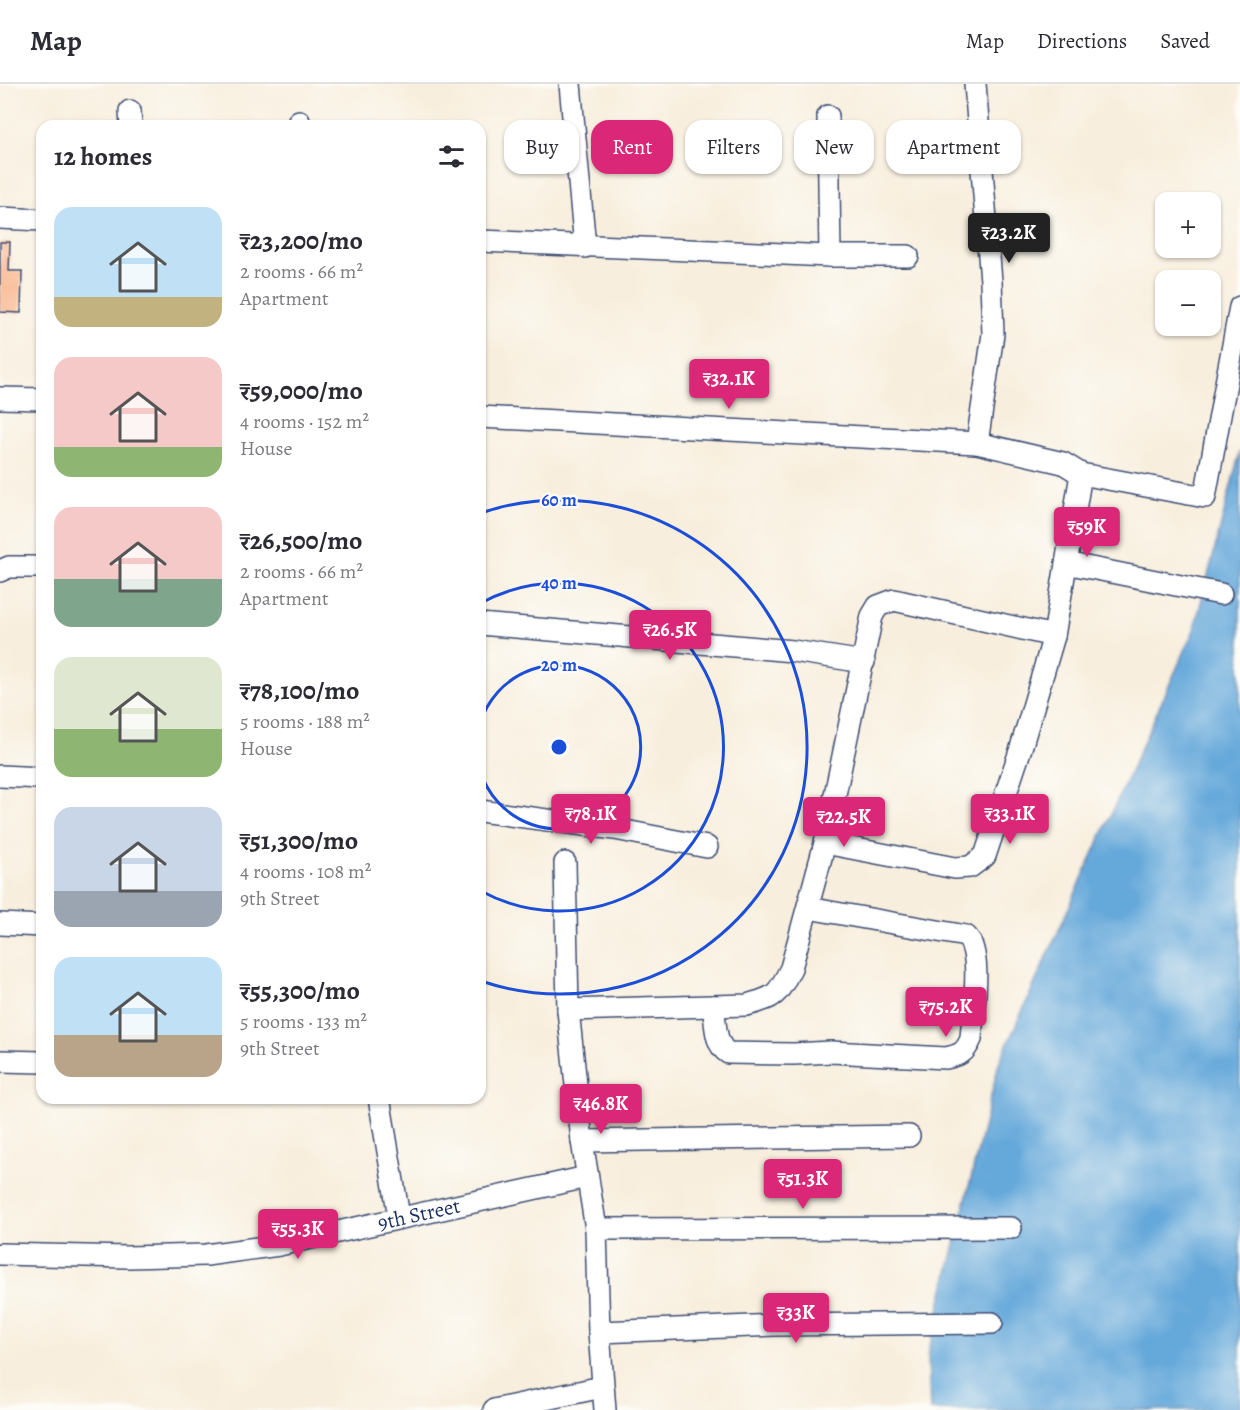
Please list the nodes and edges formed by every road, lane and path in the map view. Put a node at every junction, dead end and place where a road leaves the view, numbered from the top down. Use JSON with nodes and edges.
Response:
{"nodes":[{"id":1,"x":570,"y":84,"type":"edge"},
{"id":2,"x":975,"y":84,"type":"edge"},
{"id":3,"x":828,"y":116,"type":"dead end"},
{"id":4,"x":0,"y":218,"type":"edge"},
{"id":5,"x":36,"y":220,"type":"edge"},
{"id":6,"x":486,"y":241,"type":"edge"},
{"id":7,"x":585,"y":247,"type":"junction"},
{"id":8,"x":830,"y":256,"type":"junction"},
{"id":9,"x":908,"y":256,"type":"dead end"},
{"id":10,"x":1240,"y":307,"type":"edge"},
{"id":11,"x":0,"y":398,"type":"edge"},
{"id":12,"x":36,"y":399,"type":"edge"},
{"id":13,"x":486,"y":417,"type":"edge"},
{"id":14,"x":977,"y":443,"type":"junction"},
{"id":15,"x":1081,"y":474,"type":"junction"},
{"id":16,"x":1066,"y":563,"type":"junction"},
{"id":17,"x":36,"y":567,"type":"edge"},
{"id":18,"x":0,"y":571,"type":"edge"},
{"id":19,"x":1221,"y":594,"type":"dead end"},
{"id":20,"x":486,"y":625,"type":"edge"},
{"id":21,"x":1054,"y":636,"type":"junction"},
{"id":22,"x":864,"y":662,"type":"junction"},
{"id":23,"x":0,"y":776,"type":"edge"},
{"id":24,"x":36,"y":778,"type":"edge"},
{"id":25,"x":486,"y":812,"type":"edge"},
{"id":26,"x":825,"y":843,"type":"junction"},
{"id":27,"x":707,"y":847,"type":"dead end"},
{"id":28,"x":566,"y":863,"type":"dead end"},
{"id":29,"x":808,"y":908,"type":"junction"},
{"id":30,"x":0,"y":924,"type":"edge"},
{"id":31,"x":36,"y":926,"type":"edge"},
{"id":32,"x":713,"y":1006,"type":"junction"},
{"id":33,"x":568,"y":1010,"type":"junction"},
{"id":34,"x":0,"y":1061,"type":"edge"},
{"id":35,"x":36,"y":1062,"type":"edge"},
{"id":36,"x":380,"y":1104,"type":"edge"},
{"id":37,"x":909,"y":1136,"type":"dead end"},
{"id":38,"x":582,"y":1141,"type":"junction"},
{"id":39,"x":587,"y":1177,"type":"junction"},
{"id":40,"x":399,"y":1217,"type":"junction"},
{"id":41,"x":1011,"y":1228,"type":"dead end"},
{"id":42,"x":596,"y":1229,"type":"junction"},
{"id":43,"x":0,"y":1254,"type":"edge"},
{"id":44,"x":992,"y":1323,"type":"dead end"},
{"id":45,"x":599,"y":1332,"type":"junction"},
{"id":46,"x":602,"y":1387,"type":"junction"},
{"id":47,"x":494,"y":1410,"type":"edge"},
{"id":48,"x":605,"y":1410,"type":"edge"}],
"edges":[{"from":1,"to":7,"type":"street"},
{"from":2,"to":14,"type":"street"},
{"from":3,"to":8,"type":"street"},
{"from":4,"to":5,"type":"street"},
{"from":6,"to":7,"type":"street"},
{"from":7,"to":8,"type":"street"},
{"from":8,"to":9,"type":"street"},
{"from":10,"to":15,"type":"street"},
{"from":11,"to":12,"type":"street"},
{"from":13,"to":14,"type":"street"},
{"from":14,"to":15,"type":"street"},
{"from":15,"to":16,"type":"street"},
{"from":16,"to":19,"type":"street"},
{"from":16,"to":21,"type":"street"},
{"from":17,"to":18,"type":"street"},
{"from":20,"to":22,"type":"street"},
{"from":21,"to":22,"type":"street"},
{"from":21,"to":26,"type":"street"},
{"from":22,"to":26,"type":"street"},
{"from":23,"to":24,"type":"street"},
{"from":25,"to":27,"type":"street"},
{"from":26,"to":29,"type":"street"},
{"from":28,"to":33,"type":"street"},
{"from":29,"to":32,"type":"street"},
{"from":29,"to":32,"type":"street"},
{"from":30,"to":31,"type":"street"},
{"from":32,"to":33,"type":"street"},
{"from":33,"to":38,"type":"street"},
{"from":34,"to":35,"type":"street"},
{"from":36,"to":40,"type":"street"},
{"from":37,"to":38,"type":"street"},
{"from":38,"to":39,"type":"street"},
{"from":39,"to":40,"type":"street","name":"9th Street"},
{"from":39,"to":42,"type":"street"},
{"from":40,"to":43,"type":"street","name":"9th Street"},
{"from":41,"to":42,"type":"street"},
{"from":42,"to":45,"type":"street"},
{"from":44,"to":45,"type":"street"},
{"from":45,"to":46,"type":"street"},
{"from":46,"to":47,"type":"street"},
{"from":46,"to":48,"type":"street"}]}
